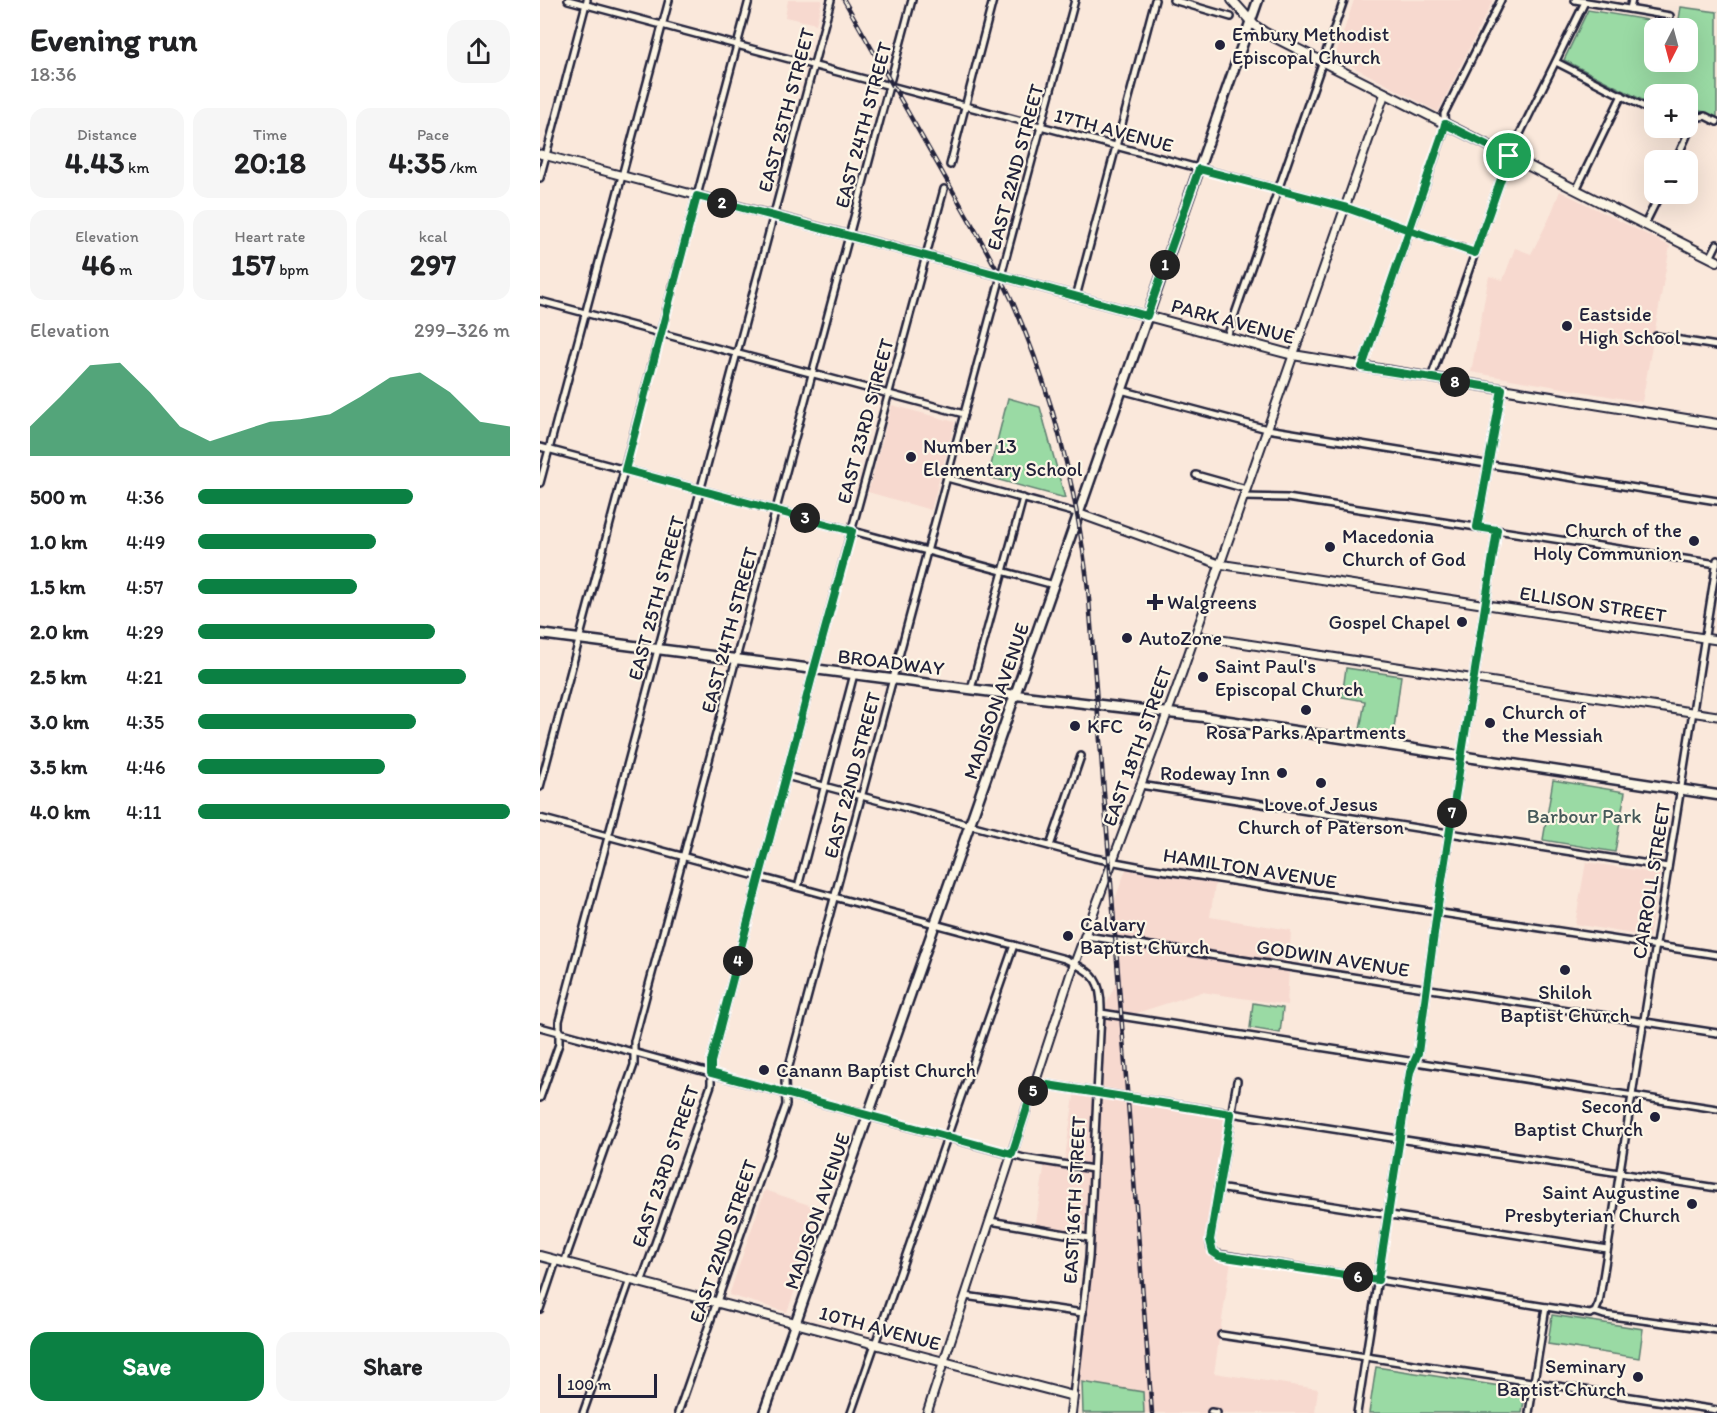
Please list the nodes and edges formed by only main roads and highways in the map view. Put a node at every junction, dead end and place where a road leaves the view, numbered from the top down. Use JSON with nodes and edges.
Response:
{"nodes":[{"id":1,"x":1232,"y":0,"type":"edge"},
{"id":2,"x":1258,"y":0,"type":"edge"},
{"id":3,"x":1250,"y":21,"type":"junction"},
{"id":4,"x":1714,"y":259,"type":"edge"},
{"id":5,"x":1147,"y":316,"type":"junction"},
{"id":6,"x":1717,"y":424,"type":"edge"},
{"id":7,"x":540,"y":634,"type":"edge"},
{"id":8,"x":1016,"y":695,"type":"junction"},
{"id":9,"x":1717,"y":795,"type":"edge"},
{"id":10,"x":540,"y":1257,"type":"edge"},
{"id":11,"x":795,"y":1323,"type":"junction"},
{"id":12,"x":1073,"y":1396,"type":"joint"},
{"id":13,"x":764,"y":1413,"type":"edge"},
{"id":14,"x":1071,"y":1413,"type":"edge"}],
"edges":[{"from":1,"to":3,"type":"main road"},
{"from":2,"to":3,"type":"main road","name":"MADISON AVENUE"},
{"from":3,"to":4,"type":"main road"},
{"from":3,"to":5,"type":"main road","name":"MADISON AVENUE"},
{"from":5,"to":6,"type":"main road","name":"PARK AVENUE"},
{"from":5,"to":8,"type":"main road","name":"MADISON AVENUE"},
{"from":7,"to":8,"type":"main road","name":"BROADWAY"},
{"from":8,"to":9,"type":"main road","name":"BROADWAY"},
{"from":8,"to":11,"type":"main road","name":"MADISON AVENUE"},
{"from":10,"to":11,"type":"main road","name":"10TH AVENUE"},
{"from":11,"to":12,"type":"main road","name":"10TH AVENUE"},
{"from":11,"to":13,"type":"main road","name":"MADISON AVENUE"},
{"from":12,"to":14,"type":"main road","name":"EAST 16TH STREET"}]}
